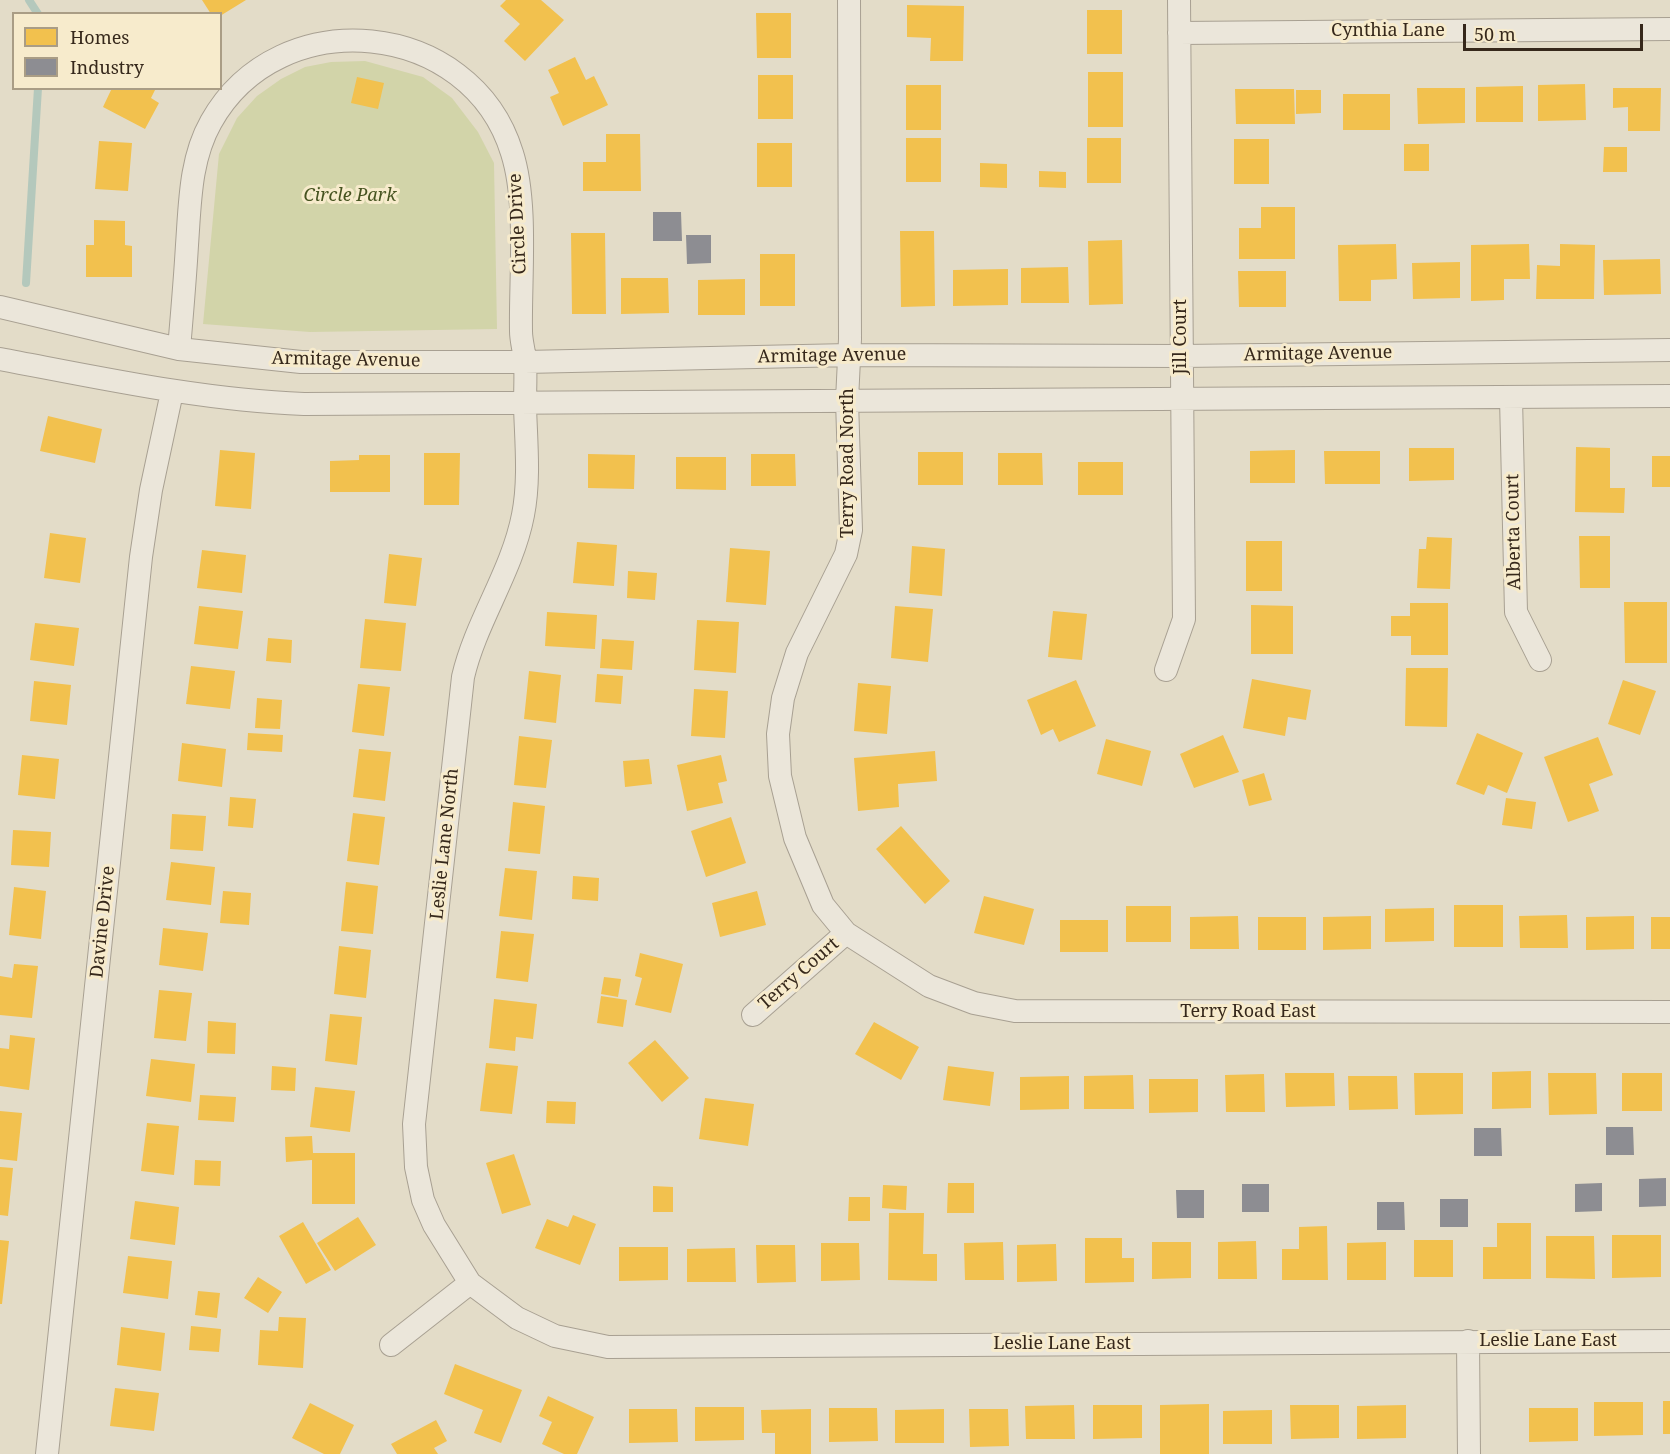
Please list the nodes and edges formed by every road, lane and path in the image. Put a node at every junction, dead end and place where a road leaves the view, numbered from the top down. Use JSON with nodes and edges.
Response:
{"nodes":[{"id":1,"x":849,"y":0,"type":"edge"},
{"id":2,"x":1179,"y":0,"type":"edge"},
{"id":3,"x":1670,"y":29,"type":"edge"},
{"id":4,"x":1179,"y":33,"type":"junction"},
{"id":5,"x":0,"y":307,"type":"edge"},
{"id":6,"x":179,"y":349,"type":"junction"},
{"id":7,"x":1670,"y":350,"type":"edge"},
{"id":8,"x":849,"y":355,"type":"junction"},
{"id":9,"x":1182,"y":356,"type":"junction"},
{"id":10,"x":0,"y":359,"type":"edge"},
{"id":11,"x":525,"y":362,"type":"junction"},
{"id":12,"x":172,"y":392,"type":"junction"},
{"id":13,"x":1670,"y":396,"type":"edge"},
{"id":14,"x":1511,"y":398,"type":"junction"},
{"id":15,"x":847,"y":400,"type":"junction"},
{"id":16,"x":1182,"y":400,"type":"junction"},
{"id":17,"x":525,"y":403,"type":"junction"},
{"id":18,"x":1540,"y":660,"type":"dead end"},
{"id":19,"x":1166,"y":670,"type":"dead end"},
{"id":20,"x":846,"y":933,"type":"junction"},
{"id":21,"x":1670,"y":1012,"type":"edge"},
{"id":22,"x":753,"y":1015,"type":"dead end"},
{"id":23,"x":470,"y":1282,"type":"junction"},
{"id":24,"x":1468,"y":1341,"type":"junction"},
{"id":25,"x":1670,"y":1341,"type":"edge"},
{"id":26,"x":391,"y":1345,"type":"dead end"},
{"id":27,"x":47,"y":1454,"type":"edge"},
{"id":28,"x":1469,"y":1454,"type":"edge"}],
"edges":[{"from":1,"to":8,"type":"street","name":"Terry Road North"},
{"from":2,"to":4,"type":"street","name":"Jill Court"},
{"from":3,"to":4,"type":"street","name":"Cynthia Lane"},
{"from":4,"to":9,"type":"street","name":"Jill Court"},
{"from":5,"to":6,"type":"street","name":"Armitage Avenue"},
{"from":6,"to":11,"type":"street","name":"Armitage Avenue"},
{"from":6,"to":11,"type":"street","name":"Circle Drive"},
{"from":7,"to":9,"type":"street","name":"Armitage Avenue"},
{"from":8,"to":9,"type":"street","name":"Armitage Avenue"},
{"from":8,"to":11,"type":"street","name":"Armitage Avenue"},
{"from":8,"to":15,"type":"street","name":"Terry Road North"},
{"from":9,"to":16,"type":"street","name":"Jill Court"},
{"from":10,"to":12,"type":"street"},
{"from":11,"to":17,"type":"street","name":"Circle Drive"},
{"from":12,"to":17,"type":"street"},
{"from":12,"to":27,"type":"street","name":"Davine Drive"},
{"from":13,"to":14,"type":"street"},
{"from":14,"to":16,"type":"street"},
{"from":14,"to":18,"type":"street","name":"Alberta Court"},
{"from":15,"to":16,"type":"street"},
{"from":15,"to":17,"type":"street"},
{"from":15,"to":20,"type":"street","name":"Terry Road North"},
{"from":16,"to":19,"type":"street","name":"Jill Court"},
{"from":17,"to":23,"type":"street","name":"Leslie Lane North"},
{"from":20,"to":21,"type":"street","name":"Terry Road East"},
{"from":20,"to":22,"type":"street","name":"Terry Court"},
{"from":23,"to":24,"type":"street","name":"Leslie Lane East"},
{"from":23,"to":26,"type":"street"},
{"from":24,"to":25,"type":"street","name":"Leslie Lane East"},
{"from":24,"to":28,"type":"street"}]}
